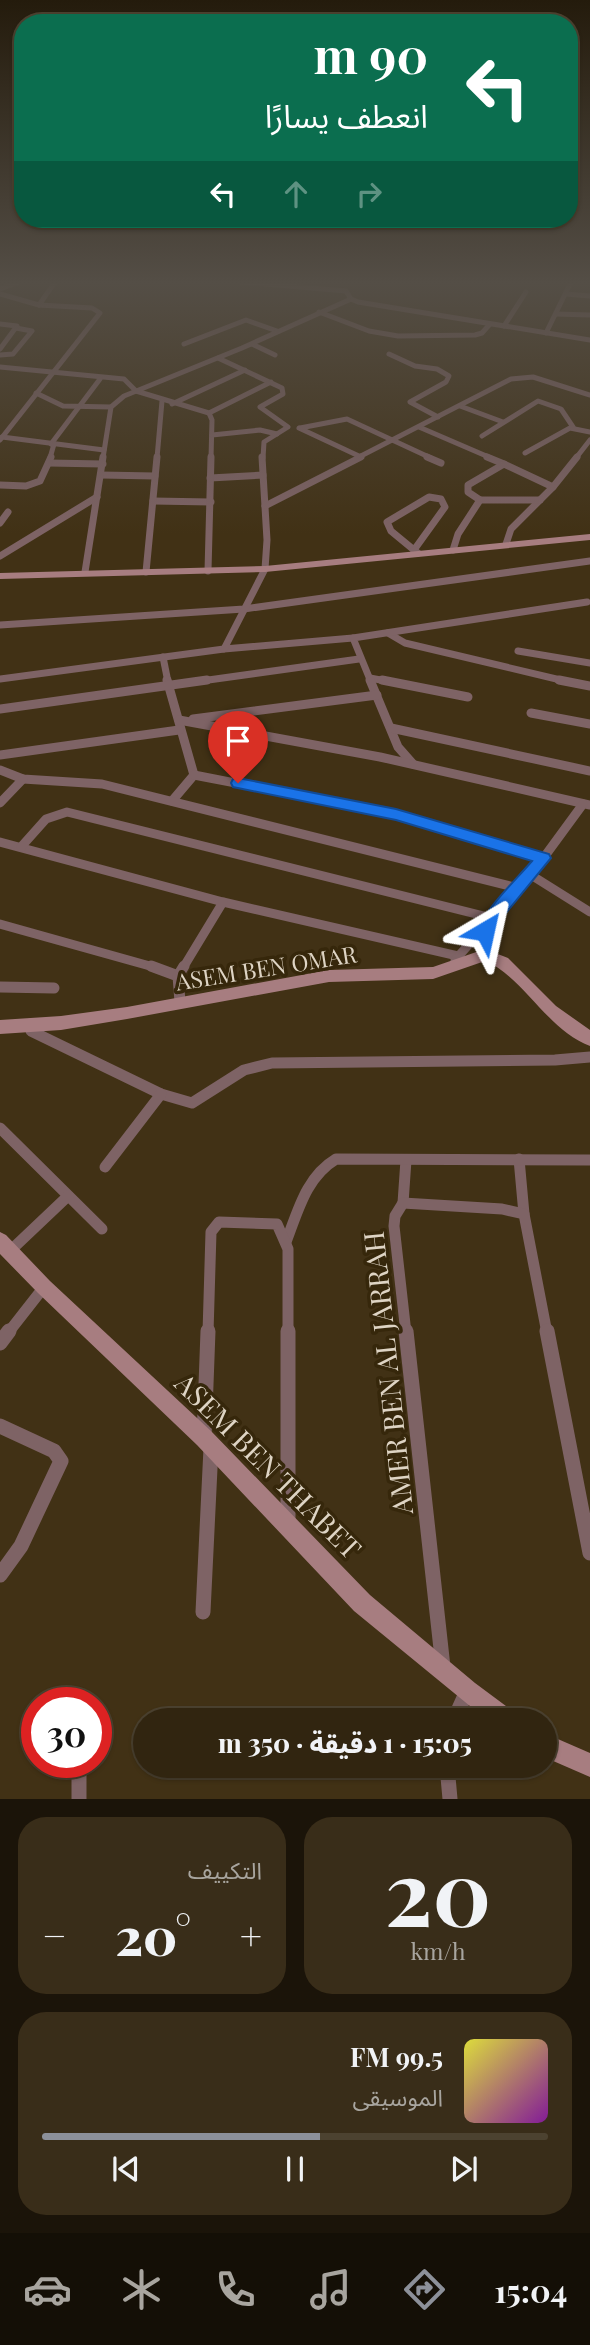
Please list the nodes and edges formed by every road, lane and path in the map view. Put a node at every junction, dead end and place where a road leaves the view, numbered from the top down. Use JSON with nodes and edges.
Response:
{"nodes":[{"id":1,"x":56,"y":366,"type":"edge"},
{"id":2,"x":198,"y":366,"type":"edge"},
{"id":3,"x":236,"y":366,"type":"edge"},
{"id":4,"x":415,"y":366,"type":"edge"},
{"id":5,"x":0,"y":367,"type":"edge"},
{"id":6,"x":245,"y":370,"type":"junction"},
{"id":7,"x":51,"y":372,"type":"junction"},
{"id":8,"x":100,"y":379,"type":"junction"},
{"id":9,"x":271,"y":382,"type":"junction"},
{"id":10,"x":136,"y":391,"type":"junction"},
{"id":11,"x":36,"y":393,"type":"junction"},
{"id":12,"x":590,"y":395,"type":"edge"},
{"id":13,"x":162,"y":401,"type":"junction"},
{"id":14,"x":172,"y":404,"type":"junction"},
{"id":15,"x":460,"y":405,"type":"junction"},
{"id":16,"x":79,"y":406,"type":"junction"},
{"id":17,"x":111,"y":407,"type":"junction"},
{"id":18,"x":209,"y":413,"type":"junction"},
{"id":19,"x":438,"y":417,"type":"junction"},
{"id":20,"x":503,"y":422,"type":"junction"},
{"id":21,"x":288,"y":427,"type":"junction"},
{"id":22,"x":419,"y":427,"type":"junction"},
{"id":23,"x":573,"y":427,"type":"junction"},
{"id":24,"x":300,"y":428,"type":"junction"},
{"id":25,"x":590,"y":432,"type":"edge"},
{"id":26,"x":277,"y":434,"type":"junction"},
{"id":27,"x":212,"y":435,"type":"junction"},
{"id":28,"x":482,"y":436,"type":"dead end"},
{"id":29,"x":1,"y":438,"type":"edge"},
{"id":30,"x":394,"y":440,"type":"junction"},
{"id":31,"x":590,"y":440,"type":"edge"},
{"id":32,"x":52,"y":444,"type":"junction"},
{"id":33,"x":104,"y":450,"type":"junction"},
{"id":34,"x":525,"y":453,"type":"dead end"},
{"id":35,"x":361,"y":457,"type":"junction"},
{"id":36,"x":49,"y":463,"type":"junction"},
{"id":37,"x":441,"y":463,"type":"dead end"},
{"id":38,"x":103,"y":464,"type":"junction"},
{"id":39,"x":504,"y":464,"type":"junction"},
{"id":40,"x":102,"y":475,"type":"junction"},
{"id":41,"x":155,"y":475,"type":"junction"},
{"id":42,"x":264,"y":475,"type":"junction"},
{"id":43,"x":210,"y":478,"type":"junction"},
{"id":44,"x":0,"y":485,"type":"edge"},
{"id":45,"x":553,"y":487,"type":"junction"},
{"id":46,"x":97,"y":498,"type":"junction"},
{"id":47,"x":480,"y":500,"type":"junction"},
{"id":48,"x":540,"y":500,"type":"junction"},
{"id":49,"x":153,"y":501,"type":"junction"},
{"id":50,"x":211,"y":502,"type":"junction"},
{"id":51,"x":265,"y":506,"type":"junction"},
{"id":52,"x":8,"y":512,"type":"dead end"},
{"id":53,"x":0,"y":523,"type":"edge"},
{"id":54,"x":590,"y":537,"type":"edge"},
{"id":55,"x":506,"y":544,"type":"junction"},
{"id":56,"x":453,"y":550,"type":"junction"},
{"id":57,"x":416,"y":551,"type":"junction"},
{"id":58,"x":0,"y":556,"type":"edge"},
{"id":59,"x":590,"y":561,"type":"edge"},
{"id":60,"x":265,"y":569,"type":"junction"},
{"id":61,"x":208,"y":571,"type":"junction"},
{"id":62,"x":85,"y":572,"type":"junction"},
{"id":63,"x":146,"y":572,"type":"junction"},
{"id":64,"x":0,"y":576,"type":"edge"},
{"id":65,"x":587,"y":601,"type":"dead end"},
{"id":66,"x":244,"y":609,"type":"junction"},
{"id":67,"x":0,"y":625,"type":"edge"},
{"id":68,"x":387,"y":633,"type":"junction"},
{"id":69,"x":352,"y":638,"type":"junction"},
{"id":70,"x":224,"y":649,"type":"junction"},
{"id":71,"x":518,"y":651,"type":"dead end"},
{"id":72,"x":163,"y":657,"type":"junction"},
{"id":73,"x":359,"y":659,"type":"junction"},
{"id":74,"x":590,"y":663,"type":"edge"},
{"id":75,"x":370,"y":678,"type":"junction"},
{"id":76,"x":0,"y":679,"type":"edge"},
{"id":77,"x":590,"y":686,"type":"edge"},
{"id":78,"x":168,"y":687,"type":"junction"},
{"id":79,"x":377,"y":695,"type":"junction"},
{"id":80,"x":468,"y":697,"type":"dead end"},
{"id":81,"x":0,"y":709,"type":"edge"},
{"id":82,"x":531,"y":713,"type":"dead end"},
{"id":83,"x":590,"y":724,"type":"edge"},
{"id":84,"x":179,"y":725,"type":"junction"},
{"id":85,"x":391,"y":728,"type":"junction"},
{"id":86,"x":0,"y":755,"type":"edge"},
{"id":87,"x":413,"y":764,"type":"junction"},
{"id":88,"x":0,"y":769,"type":"edge"},
{"id":89,"x":590,"y":771,"type":"edge"},
{"id":90,"x":194,"y":775,"type":"junction"},
{"id":91,"x":23,"y":779,"type":"junction"},
{"id":92,"x":172,"y":801,"type":"junction"},
{"id":93,"x":0,"y":803,"type":"edge"},
{"id":94,"x":587,"y":805,"type":"edge"},
{"id":95,"x":0,"y":842,"type":"edge"},
{"id":96,"x":20,"y":847,"type":"junction"},
{"id":97,"x":544,"y":858,"type":"junction"},
{"id":98,"x":531,"y":875,"type":"junction"},
{"id":99,"x":519,"y":888,"type":"junction"},
{"id":100,"x":223,"y":902,"type":"junction"},
{"id":101,"x":590,"y":912,"type":"edge"},
{"id":102,"x":492,"y":918,"type":"junction"},
{"id":103,"x":0,"y":924,"type":"edge"},
{"id":104,"x":484,"y":928,"type":"junction"},
{"id":105,"x":492,"y":955,"type":"junction"},
{"id":106,"x":458,"y":956,"type":"junction"},
{"id":107,"x":447,"y":970,"type":"junction"},
{"id":108,"x":178,"y":975,"type":"junction"},
{"id":109,"x":0,"y":987,"type":"edge"},
{"id":110,"x":54,"y":988,"type":"dead end"},
{"id":111,"x":180,"y":1002,"type":"junction"},
{"id":112,"x":0,"y":1027,"type":"edge"},
{"id":113,"x":31,"y":1028,"type":"junction"},
{"id":114,"x":0,"y":1034,"type":"edge"},
{"id":115,"x":590,"y":1038,"type":"edge"},
{"id":116,"x":590,"y":1057,"type":"edge"},
{"id":117,"x":162,"y":1094,"type":"junction"},
{"id":118,"x":0,"y":1128,"type":"edge"},
{"id":119,"x":519,"y":1159,"type":"junction"},
{"id":120,"x":406,"y":1160,"type":"junction"},
{"id":121,"x":590,"y":1160,"type":"edge"},
{"id":122,"x":105,"y":1167,"type":"dead end"},
{"id":123,"x":68,"y":1196,"type":"junction"},
{"id":124,"x":403,"y":1203,"type":"junction"},
{"id":125,"x":524,"y":1214,"type":"junction"},
{"id":126,"x":102,"y":1229,"type":"dead end"},
{"id":127,"x":286,"y":1241,"type":"junction"},
{"id":128,"x":5,"y":1246,"type":"edge"},
{"id":129,"x":44,"y":1287,"type":"junction"},
{"id":130,"x":0,"y":1343,"type":"edge"},
{"id":131,"x":0,"y":1426,"type":"edge"},
{"id":132,"x":208,"y":1442,"type":"junction"},
{"id":133,"x":288,"y":1525,"type":"junction"},
{"id":134,"x":590,"y":1553,"type":"edge"},
{"id":135,"x":0,"y":1575,"type":"edge"},
{"id":136,"x":203,"y":1612,"type":"dead end"},
{"id":137,"x":444,"y":1671,"type":"junction"},
{"id":138,"x":467,"y":1691,"type":"junction"},
{"id":139,"x":459,"y":1708,"type":"edge"},
{"id":140,"x":490,"y":1708,"type":"edge"},
{"id":141,"x":557,"y":1751,"type":"edge"},
{"id":142,"x":590,"y":1765,"type":"edge"},
{"id":143,"x":79,"y":1778,"type":"edge"},
{"id":144,"x":448,"y":1778,"type":"edge"},
{"id":145,"x":79,"y":1799,"type":"edge"},
{"id":146,"x":450,"y":1799,"type":"edge"}],
"edges":[{"from":1,"to":7,"type":"street"},
{"from":2,"to":10,"type":"street"},
{"from":3,"to":6,"type":"street"},
{"from":4,"to":19,"type":"street"},
{"from":5,"to":7,"type":"street"},
{"from":6,"to":9,"type":"street"},
{"from":6,"to":14,"type":"street"},
{"from":7,"to":8,"type":"street"},
{"from":7,"to":11,"type":"street"},
{"from":8,"to":10,"type":"street"},
{"from":8,"to":16,"type":"street"},
{"from":9,"to":18,"type":"street"},
{"from":9,"to":21,"type":"street"},
{"from":10,"to":13,"type":"street"},
{"from":10,"to":17,"type":"street"},
{"from":11,"to":16,"type":"street"},
{"from":11,"to":29,"type":"street"},
{"from":12,"to":15,"type":"street"},
{"from":13,"to":14,"type":"street"},
{"from":13,"to":41,"type":"street"},
{"from":14,"to":18,"type":"street"},
{"from":15,"to":19,"type":"street"},
{"from":15,"to":20,"type":"street"},
{"from":16,"to":17,"type":"street"},
{"from":16,"to":32,"type":"street"},
{"from":17,"to":33,"type":"street"},
{"from":18,"to":27,"type":"street"},
{"from":19,"to":22,"type":"street"},
{"from":20,"to":23,"type":"street"},
{"from":20,"to":28,"type":"street"},
{"from":21,"to":24,"type":"street"},
{"from":21,"to":26,"type":"street"},
{"from":22,"to":30,"type":"street"},
{"from":22,"to":39,"type":"street"},
{"from":23,"to":25,"type":"street"},
{"from":23,"to":34,"type":"street"},
{"from":24,"to":30,"type":"street"},
{"from":24,"to":35,"type":"street"},
{"from":26,"to":27,"type":"street"},
{"from":26,"to":42,"type":"street"},
{"from":27,"to":43,"type":"street"},
{"from":29,"to":32,"type":"street"},
{"from":30,"to":35,"type":"street"},
{"from":30,"to":37,"type":"street"},
{"from":31,"to":45,"type":"street"},
{"from":32,"to":33,"type":"street"},
{"from":32,"to":36,"type":"street"},
{"from":33,"to":38,"type":"street"},
{"from":35,"to":51,"type":"street"},
{"from":36,"to":38,"type":"street"},
{"from":36,"to":44,"type":"street"},
{"from":38,"to":40,"type":"street"},
{"from":39,"to":45,"type":"street"},
{"from":39,"to":47,"type":"street"},
{"from":40,"to":41,"type":"street"},
{"from":40,"to":46,"type":"street"},
{"from":41,"to":49,"type":"street"},
{"from":42,"to":43,"type":"street"},
{"from":42,"to":51,"type":"street"},
{"from":43,"to":50,"type":"street"},
{"from":45,"to":48,"type":"street"},
{"from":46,"to":58,"type":"street"},
{"from":46,"to":62,"type":"street"},
{"from":47,"to":48,"type":"street"},
{"from":47,"to":56,"type":"street"},
{"from":48,"to":55,"type":"street"},
{"from":49,"to":50,"type":"street"},
{"from":49,"to":63,"type":"street"},
{"from":50,"to":61,"type":"street"},
{"from":51,"to":60,"type":"street"},
{"from":52,"to":53,"type":"street"},
{"from":54,"to":55,"type":"street"},
{"from":55,"to":56,"type":"street"},
{"from":56,"to":57,"type":"street"},
{"from":57,"to":57,"type":"street"},
{"from":57,"to":60,"type":"street"},
{"from":59,"to":66,"type":"street"},
{"from":60,"to":61,"type":"street"},
{"from":60,"to":66,"type":"street"},
{"from":61,"to":63,"type":"street"},
{"from":62,"to":63,"type":"street"},
{"from":62,"to":64,"type":"street"},
{"from":65,"to":68,"type":"street"},
{"from":66,"to":67,"type":"street"},
{"from":66,"to":70,"type":"street"},
{"from":68,"to":69,"type":"street"},
{"from":68,"to":77,"type":"street"},
{"from":69,"to":70,"type":"street"},
{"from":69,"to":73,"type":"street"},
{"from":70,"to":72,"type":"street"},
{"from":71,"to":74,"type":"street"},
{"from":72,"to":76,"type":"street"},
{"from":72,"to":78,"type":"street"},
{"from":73,"to":75,"type":"street"},
{"from":73,"to":78,"type":"street"},
{"from":75,"to":79,"type":"street"},
{"from":75,"to":80,"type":"street"},
{"from":78,"to":81,"type":"street"},
{"from":78,"to":84,"type":"street"},
{"from":79,"to":84,"type":"street"},
{"from":79,"to":85,"type":"street"},
{"from":82,"to":83,"type":"street"},
{"from":84,"to":86,"type":"street"},
{"from":84,"to":87,"type":"street"},
{"from":84,"to":90,"type":"street"},
{"from":85,"to":87,"type":"street"},
{"from":85,"to":89,"type":"street"},
{"from":87,"to":94,"type":"street"},
{"from":88,"to":91,"type":"street"},
{"from":90,"to":92,"type":"street"},
{"from":90,"to":97,"type":"street"},
{"from":91,"to":92,"type":"street"},
{"from":91,"to":93,"type":"street"},
{"from":92,"to":99,"type":"street"},
{"from":94,"to":97,"type":"street"},
{"from":95,"to":96,"type":"street"},
{"from":96,"to":100,"type":"street"},
{"from":96,"to":102,"type":"street"},
{"from":97,"to":98,"type":"street"},
{"from":98,"to":99,"type":"street"},
{"from":98,"to":101,"type":"street"},
{"from":99,"to":102,"type":"street"},
{"from":100,"to":106,"type":"street"},
{"from":100,"to":108,"type":"street"},
{"from":102,"to":104,"type":"street"},
{"from":103,"to":108,"type":"street"},
{"from":104,"to":105,"type":"street"},
{"from":104,"to":106,"type":"street"},
{"from":105,"to":107,"type":"street","name":"ASEM BEN OMAR"},
{"from":105,"to":115,"type":"street"},
{"from":106,"to":107,"type":"street"},
{"from":107,"to":111,"type":"street","name":"ASEM BEN OMAR"},
{"from":108,"to":111,"type":"street"},
{"from":109,"to":110,"type":"street"},
{"from":111,"to":113,"type":"street","name":"ASEM BEN OMAR"},
{"from":112,"to":113,"type":"street"},
{"from":113,"to":114,"type":"street"},
{"from":113,"to":117,"type":"street"},
{"from":116,"to":117,"type":"street"},
{"from":117,"to":122,"type":"street"},
{"from":118,"to":123,"type":"street"},
{"from":119,"to":120,"type":"street"},
{"from":119,"to":121,"type":"street"},
{"from":119,"to":125,"type":"street"},
{"from":120,"to":124,"type":"street"},
{"from":120,"to":127,"type":"street"},
{"from":123,"to":126,"type":"street"},
{"from":123,"to":128,"type":"street"},
{"from":124,"to":125,"type":"street","name":"AMER BEN AL JARRAH"},
{"from":124,"to":137,"type":"street","name":"AMER BEN AL JARRAH"},
{"from":125,"to":134,"type":"street"},
{"from":127,"to":132,"type":"street"},
{"from":127,"to":133,"type":"street"},
{"from":128,"to":129,"type":"street","name":"ASEM BEN THABET"},
{"from":129,"to":130,"type":"street"},
{"from":129,"to":132,"type":"street","name":"ASEM BEN THABET"},
{"from":131,"to":135,"type":"street"},
{"from":132,"to":133,"type":"street","name":"ASEM BEN THABET"},
{"from":132,"to":136,"type":"street"},
{"from":133,"to":137,"type":"street","name":"ASEM BEN THABET"},
{"from":137,"to":138,"type":"street","name":"ASEM BEN THABET"},
{"from":138,"to":139,"type":"street"},
{"from":138,"to":140,"type":"street","name":"ASEM BEN THABET"},
{"from":141,"to":142,"type":"street"},
{"from":143,"to":145,"type":"street"},
{"from":144,"to":146,"type":"street"}]}
